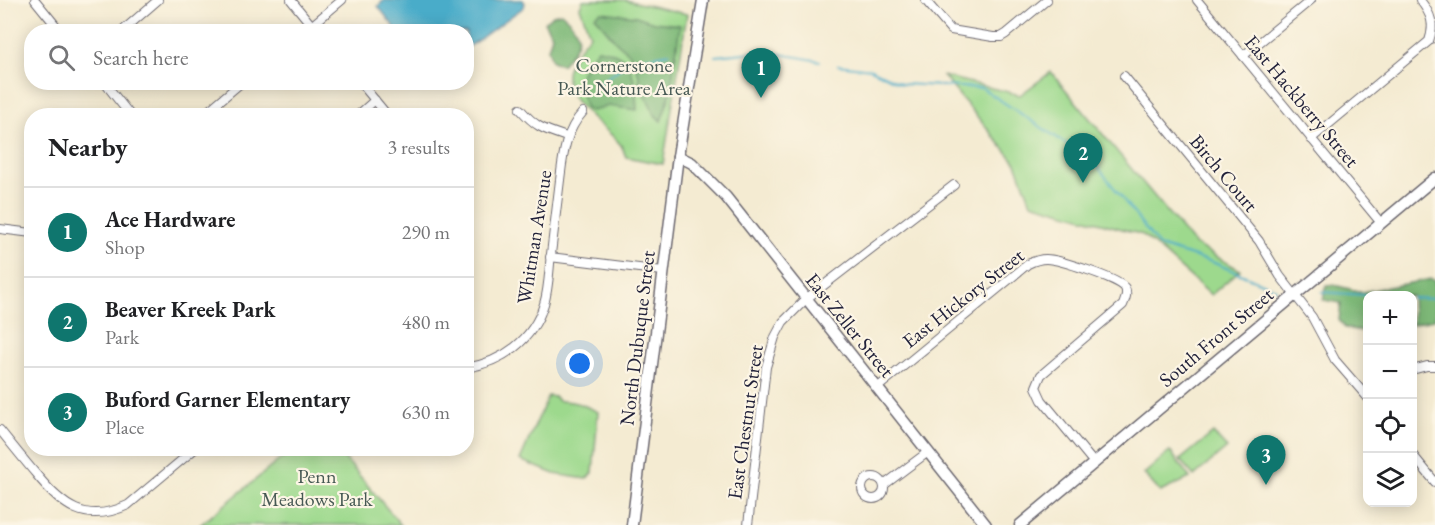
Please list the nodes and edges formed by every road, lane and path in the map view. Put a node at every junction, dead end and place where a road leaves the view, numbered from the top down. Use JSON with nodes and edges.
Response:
{"nodes":[{"id":1,"x":35,"y":0,"type":"edge"},
{"id":2,"x":158,"y":0,"type":"edge"},
{"id":3,"x":291,"y":0,"type":"edge"},
{"id":4,"x":342,"y":0,"type":"edge"},
{"id":5,"x":703,"y":0,"type":"edge"},
{"id":6,"x":925,"y":0,"type":"edge"},
{"id":7,"x":1047,"y":0,"type":"edge"},
{"id":8,"x":1197,"y":0,"type":"edge"},
{"id":9,"x":1311,"y":0,"type":"edge"},
{"id":10,"x":1420,"y":0,"type":"edge"},
{"id":11,"x":54,"y":24,"type":"edge"},
{"id":12,"x":130,"y":24,"type":"edge"},
{"id":13,"x":311,"y":24,"type":"edge"},
{"id":14,"x":318,"y":24,"type":"edge"},
{"id":15,"x":1243,"y":56,"type":"junction"},
{"id":16,"x":1124,"y":76,"type":"dead end"},
{"id":17,"x":111,"y":90,"type":"edge"},
{"id":18,"x":233,"y":90,"type":"edge"},
{"id":19,"x":367,"y":90,"type":"edge"},
{"id":20,"x":375,"y":100,"type":"junction"},
{"id":21,"x":125,"y":108,"type":"edge"},
{"id":22,"x":211,"y":108,"type":"edge"},
{"id":23,"x":366,"y":108,"type":"edge"},
{"id":24,"x":382,"y":108,"type":"edge"},
{"id":25,"x":520,"y":109,"type":"dead end"},
{"id":26,"x":583,"y":112,"type":"dead end"},
{"id":27,"x":567,"y":137,"type":"junction"},
{"id":28,"x":1311,"y":139,"type":"junction"},
{"id":29,"x":678,"y":156,"type":"junction"},
{"id":30,"x":1435,"y":178,"type":"edge"},
{"id":31,"x":954,"y":185,"type":"dead end"},
{"id":32,"x":1381,"y":223,"type":"junction"},
{"id":33,"x":0,"y":229,"type":"edge"},
{"id":34,"x":24,"y":232,"type":"edge"},
{"id":35,"x":550,"y":257,"type":"junction"},
{"id":36,"x":663,"y":271,"type":"junction"},
{"id":37,"x":1294,"y":295,"type":"junction"},
{"id":38,"x":806,"y":299,"type":"junction"},
{"id":39,"x":474,"y":366,"type":"edge"},
{"id":40,"x":1435,"y":366,"type":"edge"},
{"id":41,"x":1417,"y":369,"type":"edge"},
{"id":42,"x":877,"y":388,"type":"junction"},
{"id":43,"x":1363,"y":392,"type":"edge"},
{"id":44,"x":0,"y":430,"type":"edge"},
{"id":45,"x":928,"y":452,"type":"junction"},
{"id":46,"x":186,"y":456,"type":"edge"},
{"id":47,"x":1417,"y":459,"type":"edge"},
{"id":48,"x":1094,"y":463,"type":"junction"},
{"id":49,"x":1435,"y":482,"type":"edge"},
{"id":50,"x":884,"y":485,"type":"dead end"},
{"id":51,"x":632,"y":525,"type":"edge"},
{"id":52,"x":748,"y":525,"type":"edge"},
{"id":53,"x":986,"y":525,"type":"edge"},
{"id":54,"x":1020,"y":525,"type":"edge"}],
"edges":[{"from":1,"to":11,"type":"street"},
{"from":2,"to":12,"type":"street"},
{"from":3,"to":13,"type":"street"},
{"from":4,"to":14,"type":"street"},
{"from":5,"to":29,"type":"street","name":"North Dubuque Street"},
{"from":6,"to":7,"type":"street"},
{"from":8,"to":15,"type":"street","name":"East Hackberry Street"},
{"from":9,"to":15,"type":"street"},
{"from":10,"to":28,"type":"street"},
{"from":15,"to":28,"type":"street","name":"East Hackberry Street"},
{"from":16,"to":37,"type":"street","name":"Birch Court"},
{"from":17,"to":21,"type":"street"},
{"from":18,"to":22,"type":"street"},
{"from":19,"to":20,"type":"street"},
{"from":20,"to":23,"type":"street"},
{"from":20,"to":24,"type":"street"},
{"from":25,"to":27,"type":"street"},
{"from":26,"to":27,"type":"street","name":"Whitman Avenue"},
{"from":27,"to":35,"type":"street","name":"Whitman Avenue"},
{"from":28,"to":32,"type":"street","name":"East Hackberry Street"},
{"from":29,"to":36,"type":"street","name":"North Dubuque Street"},
{"from":29,"to":38,"type":"street","name":"East Zeller Street"},
{"from":30,"to":32,"type":"street","name":"South Front Street"},
{"from":31,"to":38,"type":"street","name":"East Chestnut Street"},
{"from":32,"to":37,"type":"street","name":"South Front Street"},
{"from":33,"to":34,"type":"street"},
{"from":35,"to":36,"type":"street"},
{"from":35,"to":39,"type":"street","name":"Whitman Avenue"},
{"from":36,"to":51,"type":"street","name":"North Dubuque Street"},
{"from":37,"to":43,"type":"street","name":"Birch Court"},
{"from":37,"to":48,"type":"street","name":"South Front Street"},
{"from":38,"to":42,"type":"street","name":"East Zeller Street"},
{"from":38,"to":52,"type":"street","name":"East Chestnut Street"},
{"from":40,"to":41,"type":"street"},
{"from":42,"to":45,"type":"street","name":"East Zeller Street"},
{"from":42,"to":48,"type":"street","name":"East Hickory Street"},
{"from":44,"to":46,"type":"street"},
{"from":45,"to":50,"type":"street"},
{"from":45,"to":53,"type":"street","name":"East Zeller Street"},
{"from":47,"to":49,"type":"street"},
{"from":48,"to":54,"type":"street","name":"South Front Street"}]}
